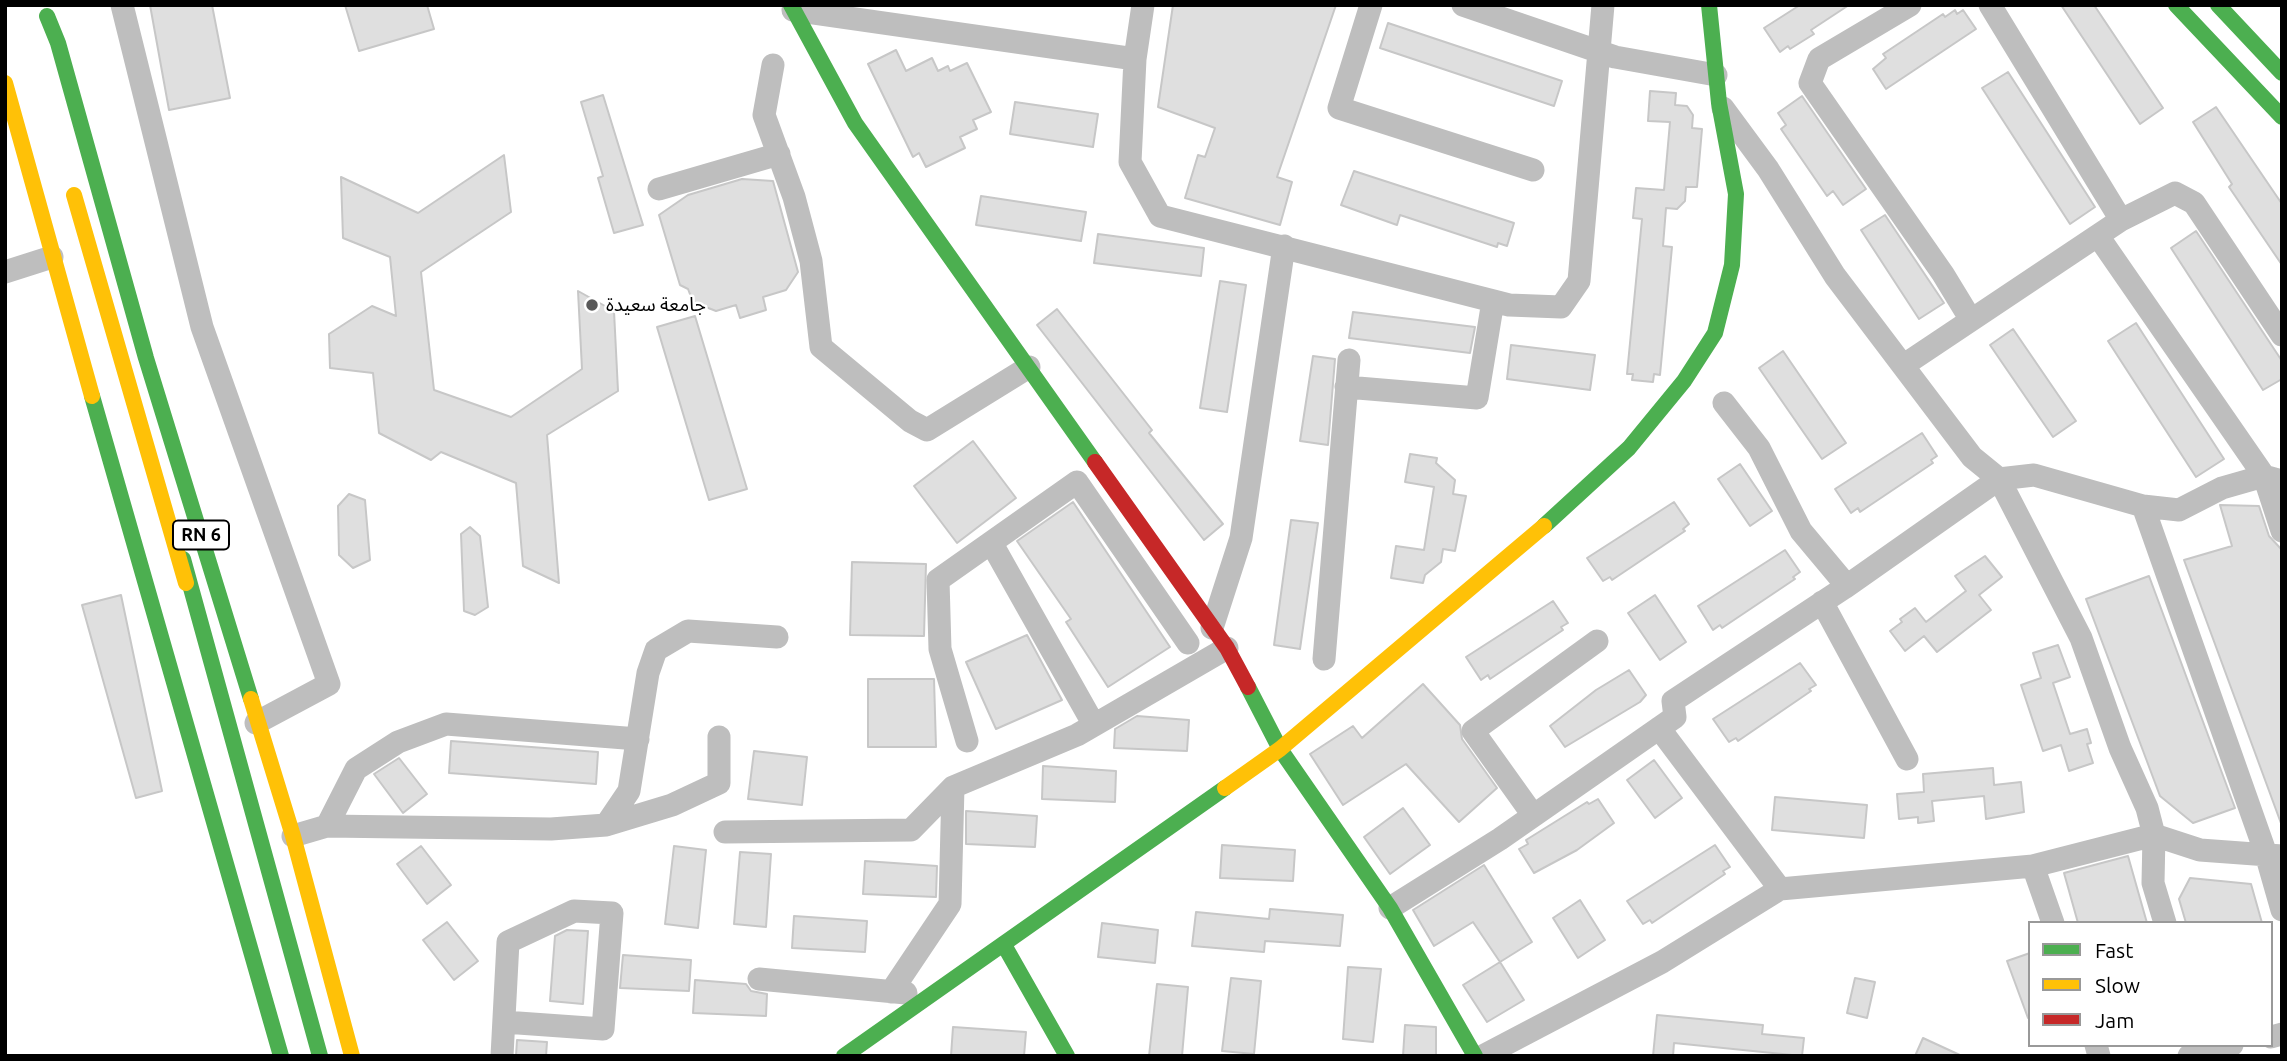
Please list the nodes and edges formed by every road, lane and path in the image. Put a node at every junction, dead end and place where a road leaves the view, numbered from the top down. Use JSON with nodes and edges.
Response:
{"nodes":[{"id":1,"x":122,"y":5,"type":"edge"},
{"id":2,"x":1143,"y":5,"type":"edge"},
{"id":3,"x":1371,"y":5,"type":"edge"},
{"id":4,"x":1463,"y":5,"type":"edge"},
{"id":5,"x":1603,"y":5,"type":"edge"},
{"id":6,"x":1709,"y":5,"type":"edge"},
{"id":7,"x":1910,"y":5,"type":"edge"},
{"id":8,"x":1990,"y":5,"type":"edge"},
{"id":9,"x":2176,"y":5,"type":"edge"},
{"id":10,"x":2218,"y":5,"type":"edge"},
{"id":11,"x":792,"y":8,"type":"edge"},
{"id":12,"x":66,"y":17,"type":"dead end"},
{"id":13,"x":1598,"y":52,"type":"junction"},
{"id":14,"x":1135,"y":59,"type":"junction"},
{"id":15,"x":773,"y":65,"type":"dead end"},
{"id":16,"x":2282,"y":73,"type":"edge"},
{"id":17,"x":1716,"y":75,"type":"junction"},
{"id":18,"x":5,"y":83,"type":"edge"},
{"id":19,"x":1719,"y":103,"type":"junction"},
{"id":20,"x":2282,"y":117,"type":"edge"},
{"id":21,"x":779,"y":155,"type":"junction"},
{"id":22,"x":1533,"y":170,"type":"dead end"},
{"id":23,"x":69,"y":175,"type":"dead end"},
{"id":24,"x":659,"y":189,"type":"dead end"},
{"id":25,"x":2121,"y":220,"type":"junction"},
{"id":26,"x":2098,"y":236,"type":"junction"},
{"id":27,"x":1284,"y":246,"type":"junction"},
{"id":28,"x":52,"y":257,"type":"junction"},
{"id":29,"x":5,"y":272,"type":"edge"},
{"id":30,"x":1493,"y":301,"type":"junction"},
{"id":31,"x":1971,"y":320,"type":"junction"},
{"id":32,"x":2282,"y":335,"type":"edge"},
{"id":33,"x":1349,"y":360,"type":"dead end"},
{"id":34,"x":1904,"y":365,"type":"junction"},
{"id":35,"x":1029,"y":367,"type":"junction"},
{"id":36,"x":1346,"y":387,"type":"junction"},
{"id":37,"x":1724,"y":403,"type":"dead end"},
{"id":38,"x":2273,"y":478,"type":"edge"},
{"id":39,"x":1999,"y":479,"type":"junction"},
{"id":40,"x":2143,"y":506,"type":"junction"},
{"id":41,"x":2282,"y":531,"type":"edge"},
{"id":42,"x":992,"y":544,"type":"junction"},
{"id":43,"x":1847,"y":586,"type":"junction"},
{"id":44,"x":1822,"y":603,"type":"junction"},
{"id":45,"x":227,"y":619,"type":"junction"},
{"id":46,"x":1212,"y":628,"type":"junction"},
{"id":47,"x":202,"y":631,"type":"junction"},
{"id":48,"x":777,"y":637,"type":"dead end"},
{"id":49,"x":1597,"y":641,"type":"dead end"},
{"id":50,"x":1188,"y":643,"type":"dead end"},
{"id":51,"x":1227,"y":648,"type":"junction"},
{"id":52,"x":1324,"y":659,"type":"dead end"},
{"id":53,"x":256,"y":723,"type":"junction"},
{"id":54,"x":1094,"y":725,"type":"junction"},
{"id":55,"x":1659,"y":728,"type":"junction"},
{"id":56,"x":719,"y":737,"type":"dead end"},
{"id":57,"x":638,"y":739,"type":"junction"},
{"id":58,"x":967,"y":741,"type":"dead end"},
{"id":59,"x":1280,"y":749,"type":"junction"},
{"id":60,"x":1907,"y":759,"type":"dead end"},
{"id":61,"x":953,"y":787,"type":"junction"},
{"id":62,"x":1533,"y":815,"type":"junction"},
{"id":63,"x":606,"y":825,"type":"junction"},
{"id":64,"x":327,"y":826,"type":"junction"},
{"id":65,"x":724,"y":832,"type":"dead end"},
{"id":66,"x":293,"y":835,"type":"junction"},
{"id":67,"x":2154,"y":835,"type":"junction"},
{"id":68,"x":2274,"y":855,"type":"edge"},
{"id":69,"x":2033,"y":866,"type":"junction"},
{"id":70,"x":1780,"y":889,"type":"junction"},
{"id":71,"x":1390,"y":908,"type":"junction"},
{"id":72,"x":2282,"y":909,"type":"edge"},
{"id":73,"x":2052,"y":921,"type":"edge"},
{"id":74,"x":2164,"y":921,"type":"edge"},
{"id":75,"x":1004,"y":945,"type":"junction"},
{"id":76,"x":759,"y":979,"type":"dead end"},
{"id":77,"x":891,"y":992,"type":"junction"},
{"id":78,"x":930,"y":996,"type":"junction"},
{"id":79,"x":504,"y":1022,"type":"junction"},
{"id":80,"x":2222,"y":1047,"type":"edge"},
{"id":81,"x":2198,"y":1052,"type":"edge"},
{"id":82,"x":281,"y":1056,"type":"edge"},
{"id":83,"x":320,"y":1056,"type":"edge"},
{"id":84,"x":352,"y":1056,"type":"edge"},
{"id":85,"x":502,"y":1056,"type":"edge"},
{"id":86,"x":844,"y":1056,"type":"edge"},
{"id":87,"x":1067,"y":1056,"type":"edge"},
{"id":88,"x":1475,"y":1056,"type":"edge"},
{"id":89,"x":1483,"y":1056,"type":"edge"}],
"edges":[{"from":1,"to":53,"type":"street"},
{"from":2,"to":14,"type":"street"},
{"from":3,"to":22,"type":"street"},
{"from":4,"to":13,"type":"street"},
{"from":5,"to":13,"type":"street"},
{"from":6,"to":17,"type":"main road"},
{"from":7,"to":31,"type":"street"},
{"from":8,"to":25,"type":"street"},
{"from":9,"to":20,"type":"main road"},
{"from":10,"to":16,"type":"main road"},
{"from":11,"to":14,"type":"street"},
{"from":11,"to":35,"type":"main road"},
{"from":12,"to":45,"type":"main road","number":"RN 6"},
{"from":13,"to":17,"type":"street"},
{"from":13,"to":30,"type":"street"},
{"from":14,"to":27,"type":"street"},
{"from":15,"to":21,"type":"street"},
{"from":17,"to":19,"type":"main road"},
{"from":18,"to":28,"type":"main road"},
{"from":19,"to":34,"type":"street"},
{"from":19,"to":59,"type":"main road"},
{"from":21,"to":24,"type":"street"},
{"from":21,"to":35,"type":"street"},
{"from":23,"to":47,"type":"main road","number":"RN 6"},
{"from":25,"to":26,"type":"street"},
{"from":25,"to":32,"type":"street"},
{"from":26,"to":31,"type":"street"},
{"from":26,"to":38,"type":"street"},
{"from":27,"to":30,"type":"street"},
{"from":27,"to":46,"type":"street"},
{"from":28,"to":29,"type":"street"},
{"from":28,"to":82,"type":"main road"},
{"from":30,"to":36,"type":"street"},
{"from":31,"to":34,"type":"street"},
{"from":33,"to":36,"type":"street"},
{"from":34,"to":39,"type":"street"},
{"from":35,"to":46,"type":"main road"},
{"from":36,"to":52,"type":"street"},
{"from":37,"to":43,"type":"street"},
{"from":38,"to":40,"type":"street"},
{"from":38,"to":41,"type":"street"},
{"from":39,"to":40,"type":"street"},
{"from":39,"to":43,"type":"street"},
{"from":39,"to":67,"type":"street"},
{"from":40,"to":68,"type":"street"},
{"from":42,"to":50,"type":"street"},
{"from":42,"to":54,"type":"street"},
{"from":42,"to":58,"type":"street"},
{"from":43,"to":44,"type":"street"},
{"from":44,"to":55,"type":"street"},
{"from":44,"to":60,"type":"street"},
{"from":45,"to":47,"type":"main road","number":"RN 6"},
{"from":45,"to":53,"type":"main road","number":"RN 6"},
{"from":46,"to":51,"type":"main road"},
{"from":47,"to":83,"type":"main road","number":"RN 6"},
{"from":48,"to":57,"type":"street"},
{"from":49,"to":62,"type":"street"},
{"from":51,"to":54,"type":"street"},
{"from":51,"to":59,"type":"main road"},
{"from":53,"to":66,"type":"main road","number":"RN 6"},
{"from":54,"to":61,"type":"street"},
{"from":55,"to":62,"type":"street"},
{"from":55,"to":70,"type":"street"},
{"from":56,"to":63,"type":"street"},
{"from":57,"to":63,"type":"street"},
{"from":57,"to":64,"type":"street"},
{"from":59,"to":71,"type":"main road"},
{"from":59,"to":75,"type":"main road"},
{"from":61,"to":65,"type":"street"},
{"from":61,"to":77,"type":"street"},
{"from":62,"to":71,"type":"street"},
{"from":63,"to":64,"type":"street"},
{"from":64,"to":66,"type":"street"},
{"from":66,"to":84,"type":"main road","number":"RN 6"},
{"from":67,"to":68,"type":"street"},
{"from":67,"to":69,"type":"street"},
{"from":67,"to":74,"type":"street"},
{"from":68,"to":72,"type":"street"},
{"from":69,"to":70,"type":"street"},
{"from":69,"to":73,"type":"street"},
{"from":70,"to":89,"type":"street"},
{"from":71,"to":88,"type":"main road"},
{"from":75,"to":78,"type":"main road"},
{"from":75,"to":87,"type":"main road"},
{"from":76,"to":77,"type":"street"},
{"from":77,"to":78,"type":"street"},
{"from":78,"to":86,"type":"main road"},
{"from":79,"to":79,"type":"street"},
{"from":79,"to":85,"type":"street"},
{"from":80,"to":81,"type":"street"}]}
